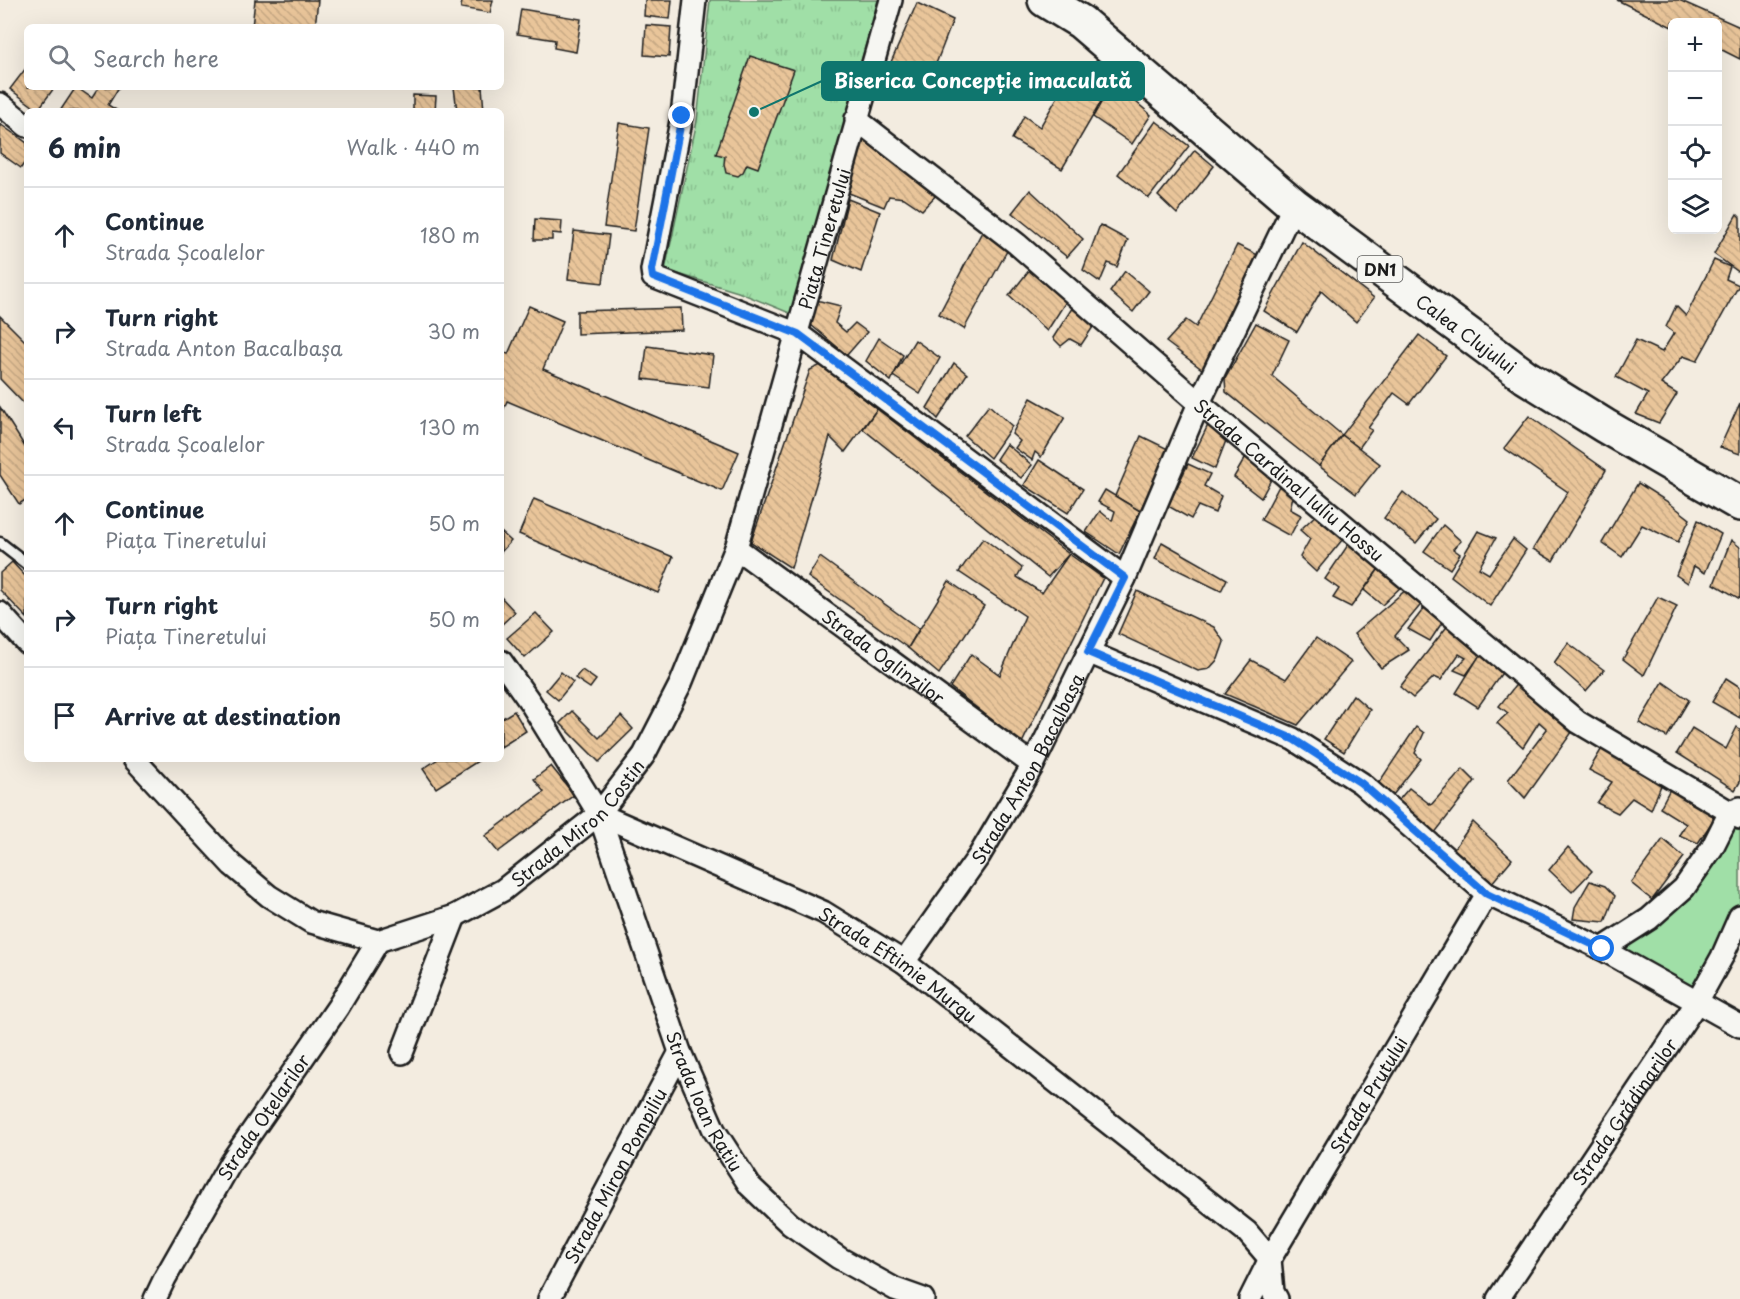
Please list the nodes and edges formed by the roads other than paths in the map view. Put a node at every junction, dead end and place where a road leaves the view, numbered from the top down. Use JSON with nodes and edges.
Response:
{"nodes":[{"id":1,"x":695,"y":0,"type":"edge"},
{"id":2,"x":891,"y":0,"type":"edge"},
{"id":3,"x":1045,"y":0,"type":"edge"},
{"id":4,"x":0,"y":104,"type":"edge"},
{"id":5,"x":856,"y":119,"type":"junction"},
{"id":6,"x":24,"y":124,"type":"edge"},
{"id":7,"x":1294,"y":205,"type":"junction"},
{"id":8,"x":798,"y":334,"type":"junction"},
{"id":9,"x":1199,"y":404,"type":"junction"},
{"id":10,"x":1740,"y":504,"type":"edge"},
{"id":11,"x":0,"y":543,"type":"edge"},
{"id":12,"x":736,"y":548,"type":"junction"},
{"id":13,"x":24,"y":562,"type":"edge"},
{"id":14,"x":1125,"y":578,"type":"junction"},
{"id":15,"x":0,"y":613,"type":"edge"},
{"id":16,"x":24,"y":639,"type":"edge"},
{"id":17,"x":1088,"y":652,"type":"junction"},
{"id":18,"x":504,"y":666,"type":"edge"},
{"id":19,"x":137,"y":762,"type":"edge"},
{"id":20,"x":1033,"y":765,"type":"junction"},
{"id":21,"x":1737,"y":813,"type":"edge"},
{"id":22,"x":599,"y":814,"type":"junction"},
{"id":23,"x":1487,"y":894,"type":"junction"},
{"id":24,"x":455,"y":916,"type":"junction"},
{"id":25,"x":1740,"y":916,"type":"edge"},
{"id":26,"x":378,"y":941,"type":"junction"},
{"id":27,"x":1602,"y":949,"type":"junction"},
{"id":28,"x":904,"y":962,"type":"junction"},
{"id":29,"x":1697,"y":1002,"type":"junction"},
{"id":30,"x":1740,"y":1026,"type":"edge"},
{"id":31,"x":680,"y":1052,"type":"junction"},
{"id":32,"x":402,"y":1053,"type":"dead end"},
{"id":33,"x":1270,"y":1259,"type":"junction"},
{"id":34,"x":155,"y":1299,"type":"edge"},
{"id":35,"x":549,"y":1299,"type":"edge"},
{"id":36,"x":923,"y":1299,"type":"edge"},
{"id":37,"x":1250,"y":1299,"type":"edge"},
{"id":38,"x":1277,"y":1299,"type":"edge"},
{"id":39,"x":1498,"y":1299,"type":"edge"}],
"edges":[{"from":1,"to":8,"type":"street","name":"Piața Tineretului"},
{"from":2,"to":5,"type":"street","name":"Piața Tineretului"},
{"from":3,"to":7,"type":"main road","name":"Calea Clujului","number":"DN1"},
{"from":4,"to":6,"type":"street"},
{"from":5,"to":8,"type":"street","name":"Piața Tineretului"},
{"from":5,"to":9,"type":"street","name":"Strada Cardinal Iuliu Hossu"},
{"from":7,"to":9,"type":"street","name":"Strada Anton Bacalbașa"},
{"from":7,"to":10,"type":"main road","name":"Calea Clujului","number":"DN1"},
{"from":8,"to":12,"type":"street","name":"Strada Miron Costin"},
{"from":8,"to":14,"type":"street"},
{"from":9,"to":14,"type":"street","name":"Strada Anton Bacalbașa"},
{"from":9,"to":21,"type":"street","name":"Strada Cardinal Iuliu Hossu"},
{"from":11,"to":13,"type":"lane"},
{"from":12,"to":20,"type":"street","name":"Strada Oglinzilor"},
{"from":12,"to":22,"type":"street","name":"Strada Miron Costin"},
{"from":14,"to":17,"type":"street","name":"Strada Anton Bacalbașa"},
{"from":15,"to":16,"type":"street"},
{"from":17,"to":20,"type":"street","name":"Strada Anton Bacalbașa"},
{"from":17,"to":23,"type":"street"},
{"from":18,"to":22,"type":"street"},
{"from":19,"to":26,"type":"street"},
{"from":20,"to":28,"type":"street","name":"Strada Anton Bacalbașa"},
{"from":21,"to":27,"type":"street"},
{"from":22,"to":24,"type":"street","name":"Strada Miron Costin"},
{"from":22,"to":28,"type":"street","name":"Strada Eftimie Murgu"},
{"from":22,"to":31,"type":"street","name":"Strada Ioan Rațiu"},
{"from":23,"to":27,"type":"street"},
{"from":23,"to":33,"type":"street","name":"Strada Prutului"},
{"from":24,"to":26,"type":"street","name":"Strada Miron Costin"},
{"from":24,"to":32,"type":"street"},
{"from":25,"to":29,"type":"street","name":"Strada Grădinarilor"},
{"from":26,"to":34,"type":"street","name":"Strada Oțelarilor"},
{"from":27,"to":29,"type":"street"},
{"from":28,"to":33,"type":"street","name":"Strada Eftimie Murgu"},
{"from":29,"to":30,"type":"street"},
{"from":29,"to":39,"type":"street","name":"Strada Grădinarilor"},
{"from":31,"to":35,"type":"street","name":"Strada Miron Pompiliu"},
{"from":31,"to":36,"type":"street","name":"Strada Ioan Rațiu"},
{"from":33,"to":37,"type":"street","name":"Strada Prutului"},
{"from":33,"to":38,"type":"street"}]}
